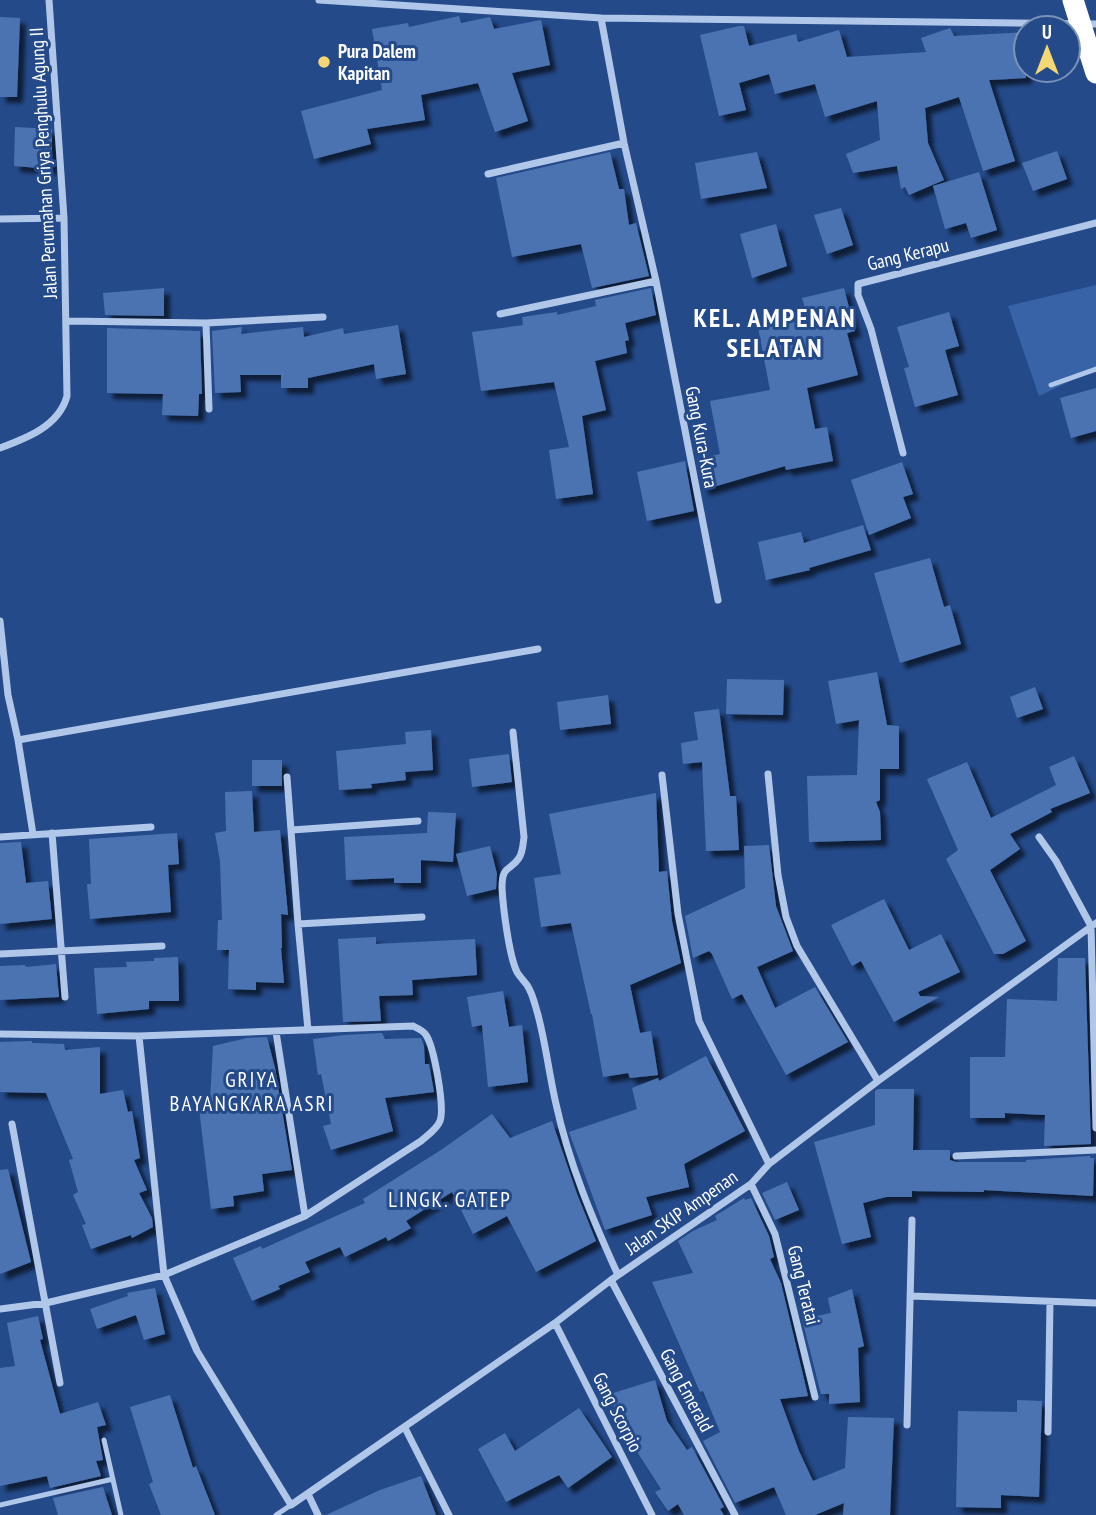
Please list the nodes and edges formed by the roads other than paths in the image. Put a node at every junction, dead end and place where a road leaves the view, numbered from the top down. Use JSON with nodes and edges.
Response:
{"nodes":[{"id":1,"x":49,"y":0,"type":"edge"},
{"id":2,"x":319,"y":0,"type":"edge"},
{"id":3,"x":1073,"y":0,"type":"edge"},
{"id":4,"x":601,"y":18,"type":"junction"},
{"id":5,"x":1088,"y":24,"type":"edge"},
{"id":6,"x":1096,"y":73,"type":"edge"},
{"id":7,"x":624,"y":143,"type":"junction"},
{"id":8,"x":488,"y":174,"type":"dead end"},
{"id":9,"x":64,"y":218,"type":"junction"},
{"id":10,"x":0,"y":219,"type":"edge"},
{"id":11,"x":1096,"y":223,"type":"edge"},
{"id":12,"x":656,"y":281,"type":"junction"},
{"id":13,"x":500,"y":314,"type":"dead end"},
{"id":14,"x":324,"y":317,"type":"dead end"},
{"id":15,"x":67,"y":321,"type":"junction"},
{"id":16,"x":206,"y":323,"type":"junction"},
{"id":17,"x":1096,"y":369,"type":"edge"},
{"id":18,"x":1051,"y":385,"type":"dead end"},
{"id":19,"x":209,"y":409,"type":"dead end"},
{"id":20,"x":0,"y":448,"type":"edge"},
{"id":21,"x":903,"y":453,"type":"dead end"},
{"id":22,"x":718,"y":600,"type":"dead end"},
{"id":23,"x":0,"y":621,"type":"edge"},
{"id":24,"x":538,"y":649,"type":"dead end"},
{"id":25,"x":513,"y":732,"type":"dead end"},
{"id":26,"x":18,"y":740,"type":"junction"},
{"id":27,"x":768,"y":774,"type":"dead end"},
{"id":28,"x":662,"y":775,"type":"dead end"},
{"id":29,"x":287,"y":777,"type":"dead end"},
{"id":30,"x":418,"y":821,"type":"dead end"},
{"id":31,"x":151,"y":827,"type":"dead end"},
{"id":32,"x":292,"y":830,"type":"junction"},
{"id":33,"x":52,"y":832,"type":"junction"},
{"id":34,"x":33,"y":834,"type":"junction"},
{"id":35,"x":0,"y":837,"type":"edge"},
{"id":36,"x":1039,"y":837,"type":"dead end"},
{"id":37,"x":422,"y":918,"type":"dead end"},
{"id":38,"x":298,"y":924,"type":"junction"},
{"id":39,"x":1094,"y":925,"type":"edge"},
{"id":40,"x":162,"y":946,"type":"dead end"},
{"id":41,"x":61,"y":950,"type":"junction"},
{"id":42,"x":0,"y":954,"type":"edge"},
{"id":43,"x":65,"y":996,"type":"dead end"},
{"id":44,"x":308,"y":1030,"type":"junction"},
{"id":45,"x":276,"y":1032,"type":"junction"},
{"id":46,"x":0,"y":1034,"type":"edge"},
{"id":47,"x":139,"y":1037,"type":"junction"},
{"id":48,"x":878,"y":1081,"type":"junction"},
{"id":49,"x":12,"y":1124,"type":"dead end"},
{"id":50,"x":1096,"y":1128,"type":"edge"},
{"id":51,"x":1096,"y":1150,"type":"edge"},
{"id":52,"x":956,"y":1156,"type":"dead end"},
{"id":53,"x":769,"y":1164,"type":"junction"},
{"id":54,"x":751,"y":1184,"type":"junction"},
{"id":55,"x":305,"y":1216,"type":"junction"},
{"id":56,"x":912,"y":1220,"type":"dead end"},
{"id":57,"x":164,"y":1275,"type":"junction"},
{"id":58,"x":615,"y":1277,"type":"junction"},
{"id":59,"x":911,"y":1296,"type":"junction"},
{"id":60,"x":1050,"y":1302,"type":"junction"},
{"id":61,"x":46,"y":1303,"type":"junction"},
{"id":62,"x":1096,"y":1303,"type":"edge"},
{"id":63,"x":0,"y":1309,"type":"edge"},
{"id":64,"x":555,"y":1323,"type":"junction"},
{"id":65,"x":60,"y":1382,"type":"dead end"},
{"id":66,"x":815,"y":1397,"type":"dead end"},
{"id":67,"x":907,"y":1425,"type":"dead end"},
{"id":68,"x":405,"y":1427,"type":"junction"},
{"id":69,"x":1048,"y":1432,"type":"dead end"},
{"id":70,"x":104,"y":1440,"type":"dead end"},
{"id":71,"x":113,"y":1479,"type":"junction"},
{"id":72,"x":308,"y":1494,"type":"junction"},
{"id":73,"x":0,"y":1505,"type":"edge"},
{"id":74,"x":291,"y":1505,"type":"junction"},
{"id":75,"x":121,"y":1515,"type":"edge"},
{"id":76,"x":276,"y":1515,"type":"edge"},
{"id":77,"x":318,"y":1515,"type":"edge"},
{"id":78,"x":449,"y":1515,"type":"edge"},
{"id":79,"x":652,"y":1515,"type":"edge"},
{"id":80,"x":735,"y":1515,"type":"edge"}],
"edges":[{"from":1,"to":9,"type":"street","name":"Jalan Perumahan Griya Penghulu Agung II"},
{"from":2,"to":4,"type":"street"},
{"from":3,"to":5,"type":"highway"},
{"from":4,"to":5,"type":"street"},
{"from":4,"to":7,"type":"street","name":"Gang Kura-Kura"},
{"from":5,"to":6,"type":"highway"},
{"from":7,"to":8,"type":"street"},
{"from":7,"to":12,"type":"street","name":"Gang Kura-Kura"},
{"from":9,"to":10,"type":"street"},
{"from":9,"to":15,"type":"street","name":"Jalan Perumahan Griya Penghulu Agung II"},
{"from":11,"to":21,"type":"street","name":"Gang Kerapu"},
{"from":12,"to":13,"type":"street"},
{"from":12,"to":22,"type":"street","name":"Gang Kura-Kura"},
{"from":14,"to":16,"type":"street","name":"Jalan Perumahan Griya Penghulu Agung II"},
{"from":15,"to":16,"type":"street","name":"Jalan Perumahan Griya Penghulu Agung II"},
{"from":15,"to":20,"type":"street"},
{"from":16,"to":19,"type":"street"},
{"from":17,"to":18,"type":"lane"},
{"from":23,"to":26,"type":"street"},
{"from":24,"to":26,"type":"street"},
{"from":25,"to":58,"type":"street","name":"Gang Emerald"},
{"from":26,"to":34,"type":"street"},
{"from":27,"to":48,"type":"street"},
{"from":28,"to":53,"type":"street"},
{"from":29,"to":32,"type":"street"},
{"from":30,"to":32,"type":"street"},
{"from":31,"to":33,"type":"street"},
{"from":32,"to":38,"type":"street"},
{"from":33,"to":34,"type":"street"},
{"from":33,"to":41,"type":"street"},
{"from":34,"to":35,"type":"street"},
{"from":36,"to":39,"type":"street"},
{"from":37,"to":38,"type":"street"},
{"from":38,"to":44,"type":"street"},
{"from":39,"to":48,"type":"street","name":"Jalan SKIP Ampenan"},
{"from":39,"to":50,"type":"street"},
{"from":40,"to":41,"type":"street"},
{"from":41,"to":42,"type":"street"},
{"from":41,"to":43,"type":"street"},
{"from":44,"to":45,"type":"street"},
{"from":44,"to":55,"type":"street"},
{"from":45,"to":47,"type":"street"},
{"from":45,"to":55,"type":"street"},
{"from":46,"to":47,"type":"street"},
{"from":47,"to":57,"type":"street"},
{"from":48,"to":53,"type":"street","name":"Jalan SKIP Ampenan"},
{"from":49,"to":61,"type":"street"},
{"from":51,"to":52,"type":"street"},
{"from":53,"to":54,"type":"street","name":"Jalan SKIP Ampenan"},
{"from":54,"to":58,"type":"street","name":"Jalan SKIP Ampenan"},
{"from":54,"to":66,"type":"street","name":"Gang Teratai"},
{"from":55,"to":57,"type":"street"},
{"from":56,"to":59,"type":"street"},
{"from":57,"to":61,"type":"street"},
{"from":57,"to":74,"type":"street"},
{"from":58,"to":64,"type":"street","name":"Jalan SKIP Ampenan"},
{"from":58,"to":80,"type":"street","name":"Gang Emerald"},
{"from":59,"to":60,"type":"street"},
{"from":59,"to":67,"type":"street"},
{"from":60,"to":62,"type":"street"},
{"from":60,"to":69,"type":"street"},
{"from":61,"to":63,"type":"street"},
{"from":61,"to":65,"type":"street"},
{"from":64,"to":68,"type":"street","name":"Jalan SKIP Ampenan"},
{"from":64,"to":79,"type":"street","name":"Gang Scorpio"},
{"from":68,"to":72,"type":"street","name":"Jalan SKIP Ampenan"},
{"from":68,"to":78,"type":"street"},
{"from":70,"to":71,"type":"lane"},
{"from":71,"to":73,"type":"lane"},
{"from":71,"to":75,"type":"lane"},
{"from":72,"to":74,"type":"street","name":"Jalan SKIP Ampenan"},
{"from":72,"to":77,"type":"street"},
{"from":74,"to":76,"type":"lane","name":"Jalan SKIP Ampenan"}]}
